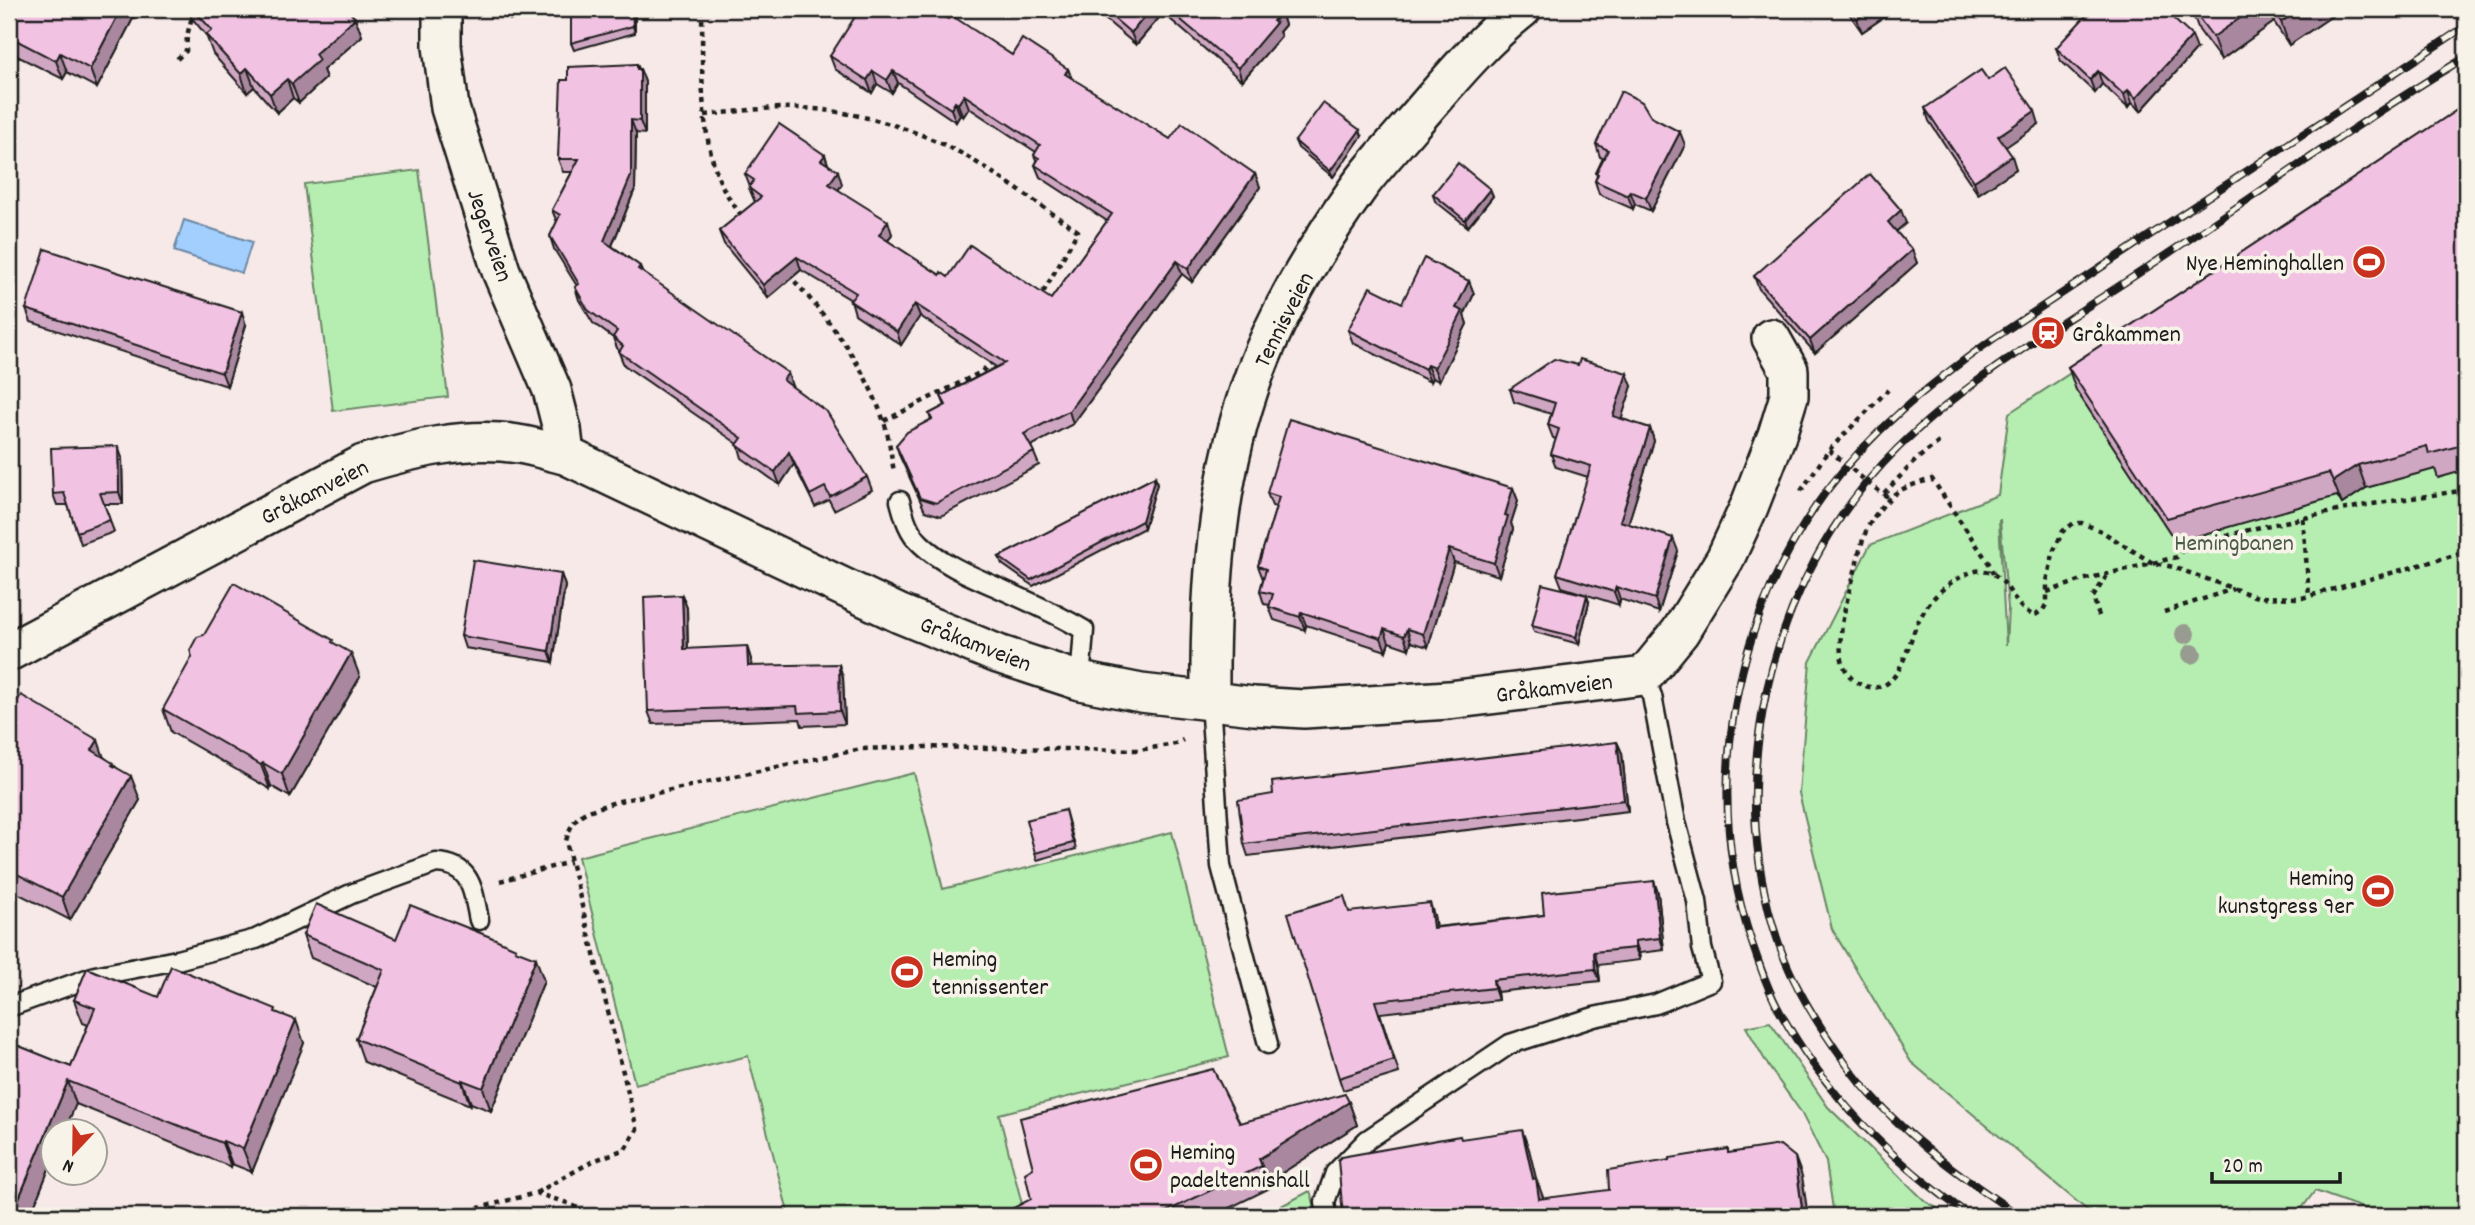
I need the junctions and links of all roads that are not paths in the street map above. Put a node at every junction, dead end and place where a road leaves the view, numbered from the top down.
1 (442, 9) edge
2 (1522, 9) edge
3 (1770, 338) dead end
4 (565, 455) junction
5 (900, 500) road end
6 (9, 652) edge
7 (1644, 676) junction
8 (1080, 681) junction
9 (1211, 714) junction
10 (479, 920) dead end
11 (9, 1007) edge
12 (1268, 1044) dead end
13 (1327, 1216) edge

1 - 4 street, Jegerveien
2 - 9 street, Tennisveien
3 - 7 street, Gråkamveien
4 - 6 street, Gråkamveien
4 - 8 street, Gråkamveien
5 - 8 lane
7 - 9 street, Gråkamveien
7 - 13 lane
8 - 9 street, Gråkamveien
9 - 12 lane
10 - 11 lane

